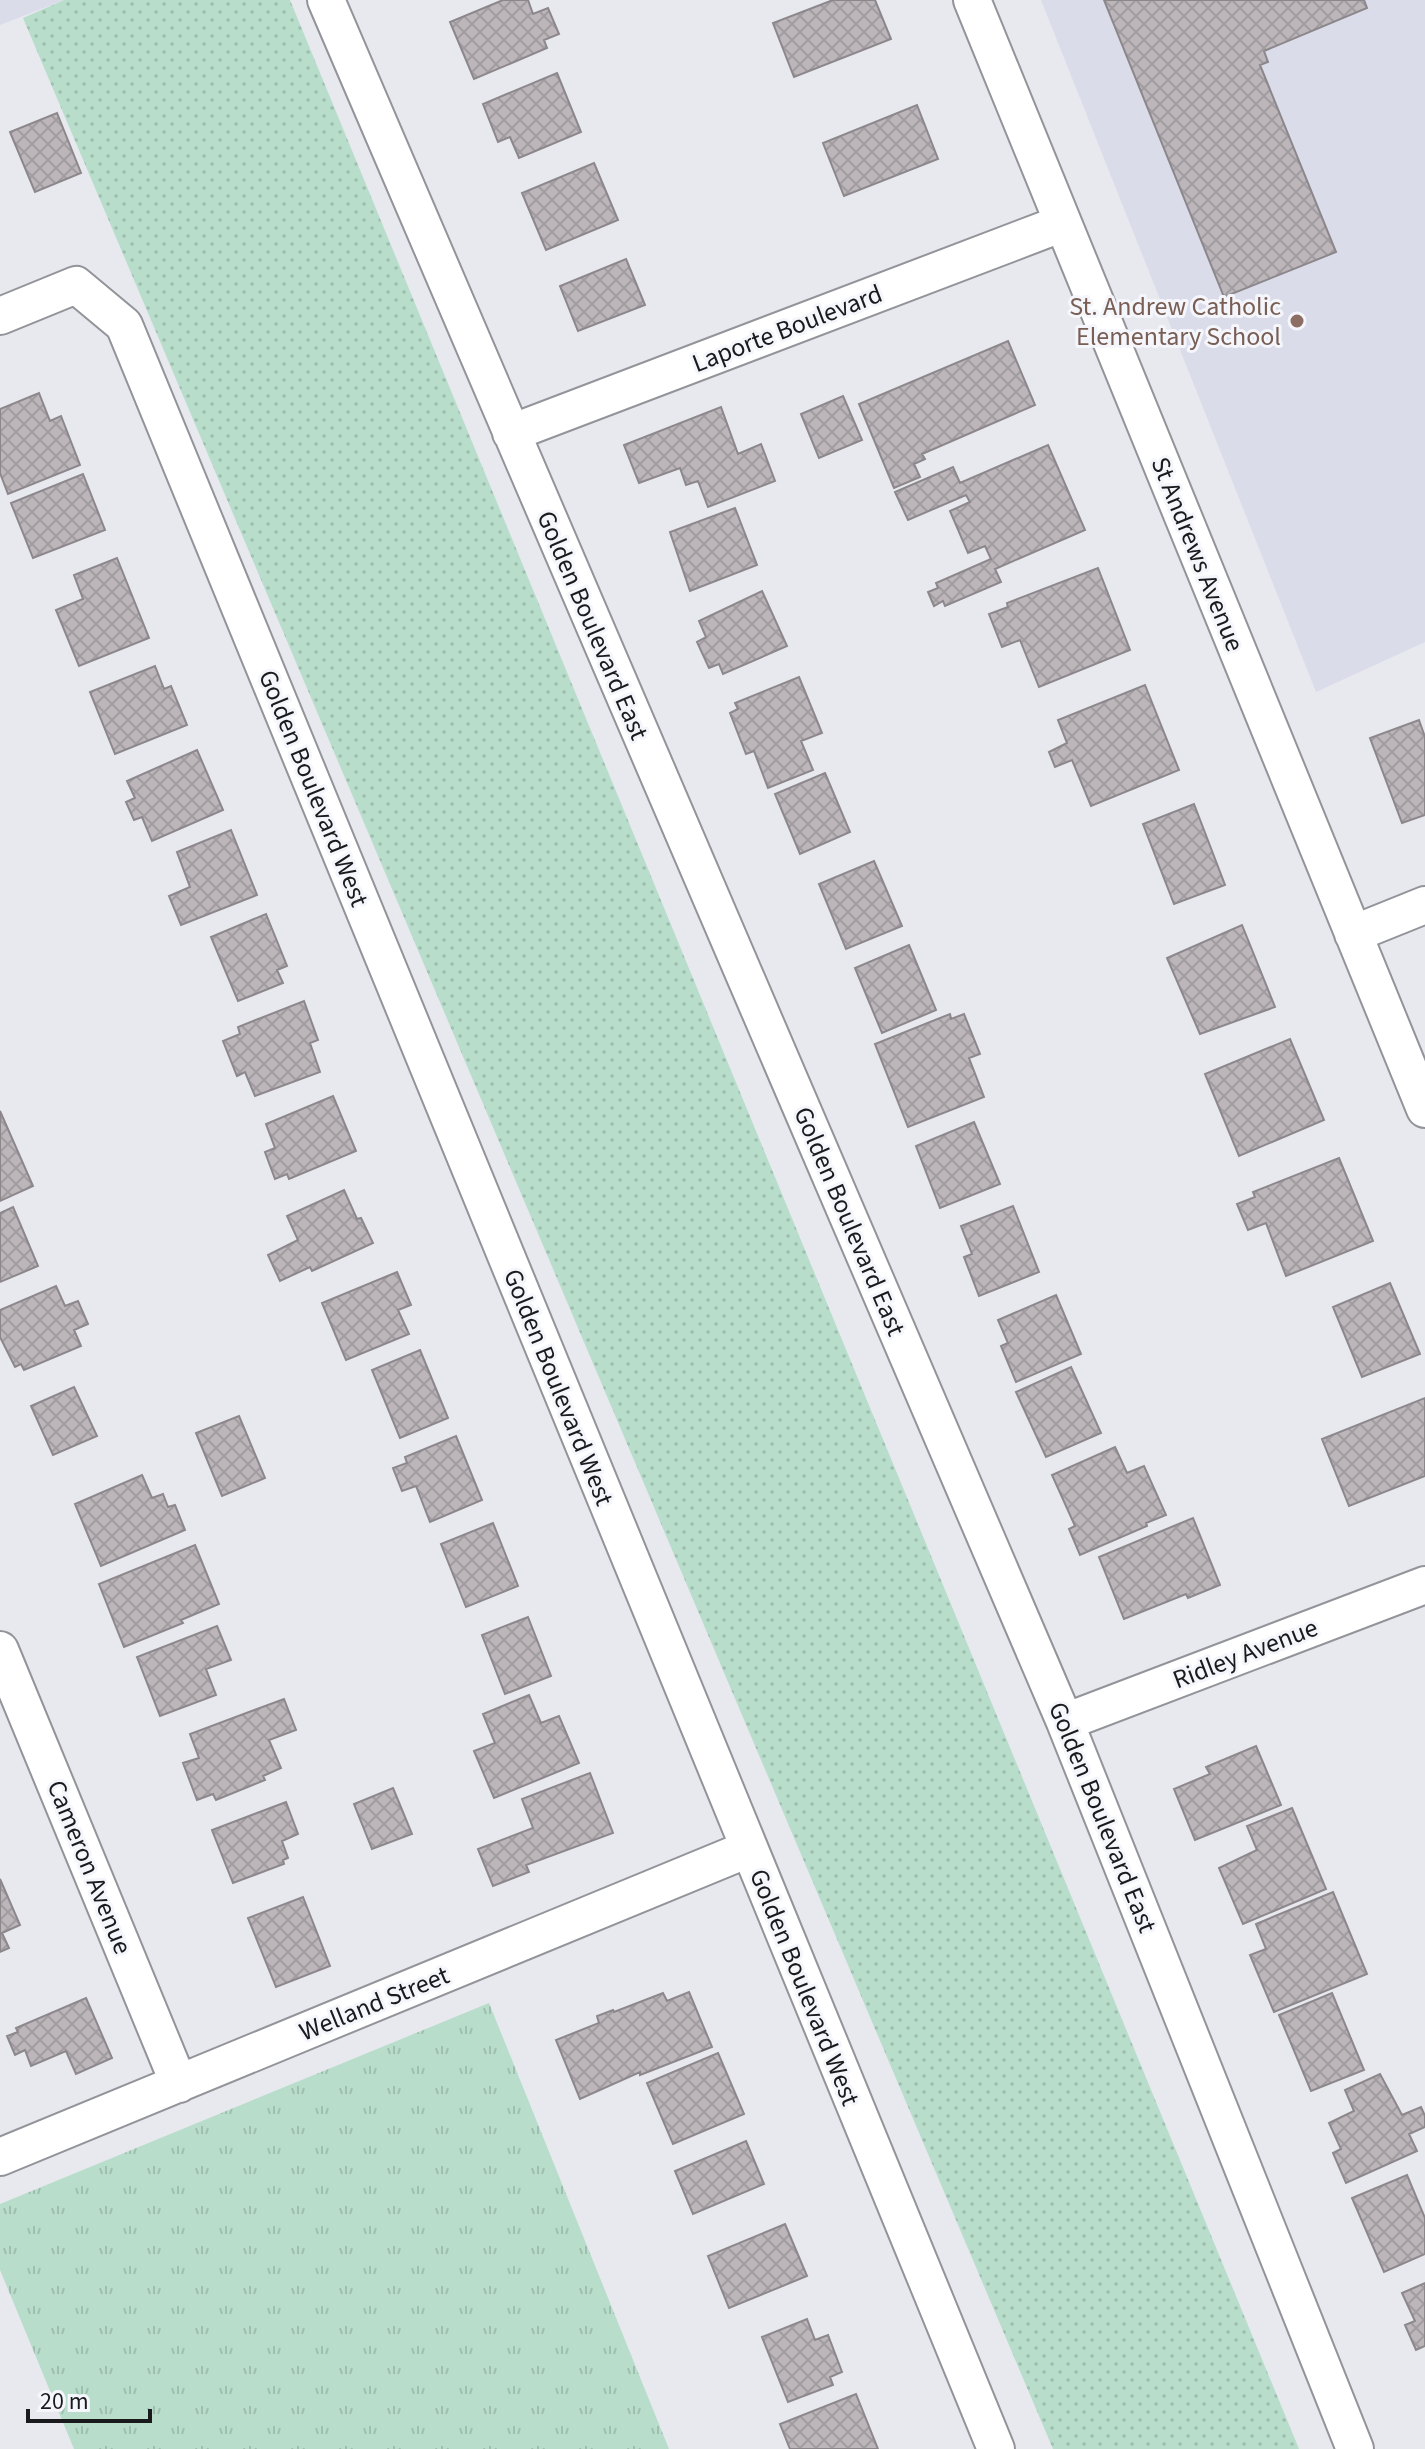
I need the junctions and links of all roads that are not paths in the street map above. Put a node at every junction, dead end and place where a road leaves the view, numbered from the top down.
1 (326, 0) edge
2 (972, 0) edge
3 (1063, 223) junction
4 (0, 316) edge
5 (511, 433) junction
6 (1425, 905) edge
7 (1353, 934) junction
8 (1425, 1109) edge
9 (1425, 1585) edge
10 (0, 1650) edge
11 (1065, 1722) junction
12 (748, 1849) junction
13 (179, 2084) junction
14 (0, 2157) edge
15 (996, 2449) edge
16 (1355, 2449) edge

1 - 5 street, Golden Boulevard East
2 - 3 street, St Andrews Avenue
3 - 5 street, Laporte Boulevard
3 - 7 street, St Andrews Avenue
4 - 12 street, Golden Boulevard West
5 - 11 street, Golden Boulevard East
6 - 7 street
7 - 8 street, St Andrews Avenue
9 - 11 street, Ridley Avenue
10 - 13 street, Cameron Avenue
11 - 16 street, Golden Boulevard East
12 - 13 street, Welland Street
12 - 15 street, Golden Boulevard West
13 - 14 street, Welland Street

